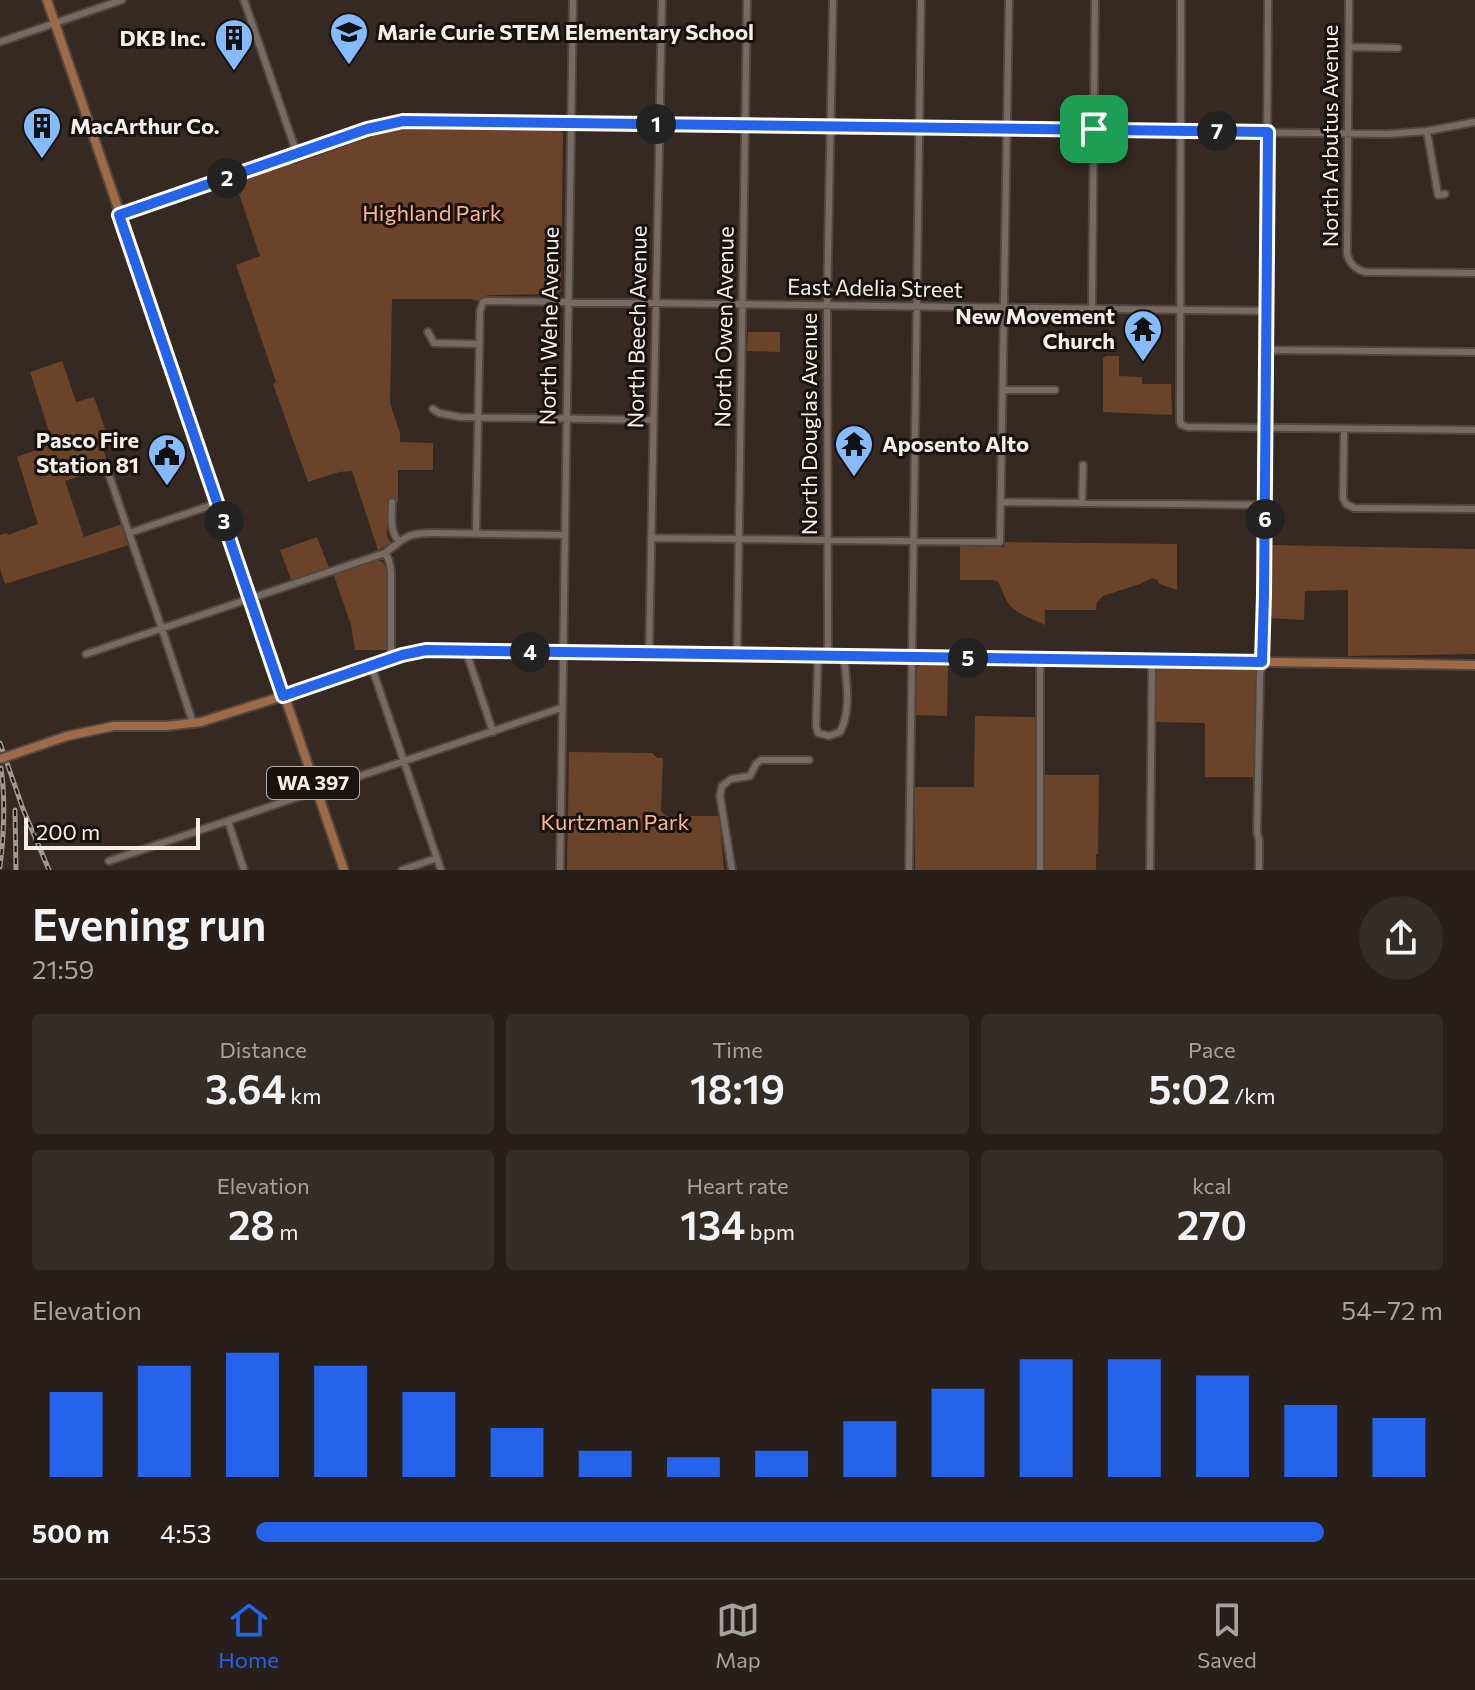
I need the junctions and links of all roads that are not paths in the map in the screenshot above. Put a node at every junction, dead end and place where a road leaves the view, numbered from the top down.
1 (47, 0) edge
2 (122, 0) edge
3 (244, 0) edge
4 (573, 0) edge
5 (662, 0) edge
6 (747, 0) edge
7 (833, 0) edge
8 (921, 0) edge
9 (1009, 0) edge
10 (1095, 0) edge
11 (1181, 0) edge
12 (1268, 0) edge
13 (1349, 0) edge
14 (55, 23) junction
15 (0, 42) edge
16 (1349, 47) junction
17 (1398, 48) dead end
18 (1475, 122) edge
19 (571, 123) junction
20 (660, 124) junction
21 (745, 125) junction
22 (830, 126) junction
23 (919, 127) junction
24 (1007, 128) junction
25 (1094, 129) junction
26 (1180, 131) junction
27 (1427, 131) junction
28 (1268, 132) junction
29 (1348, 133) junction
30 (297, 154) junction
31 (1445, 194) dead end
32 (119, 215) junction
33 (1475, 273) edge
34 (568, 302) junction
35 (656, 303) junction
36 (742, 304) junction
37 (827, 305) junction
38 (917, 306) junction
39 (1004, 307) junction
40 (1092, 308) junction
41 (1179, 309) junction
42 (1266, 311) junction
43 (428, 332) dead end
44 (479, 344) junction
45 (1266, 350) junction
46 (1475, 352) edge
47 (1003, 390) junction
48 (1055, 390) dead end
49 (433, 409) dead end
50 (477, 418) junction
51 (566, 419) junction
52 (653, 420) junction
53 (1265, 428) junction
54 (1344, 429) junction
55 (1475, 430) edge
56 (1083, 465) dead end
57 (108, 472) dead end
58 (392, 502) dead end
59 (1001, 502) junction
60 (218, 503) junction
61 (1082, 503) junction
62 (1265, 505) junction
63 (1475, 509) edge
64 (129, 533) junction
65 (476, 534) junction
66 (564, 535) junction
67 (651, 538) junction
68 (739, 539) junction
69 (828, 540) junction
70 (399, 541) junction
71 (914, 541) junction
72 (385, 553) junction
73 (251, 599) junction
74 (162, 629) junction
75 (466, 651) junction
76 (561, 652) junction
77 (86, 654) dead end
78 (649, 654) junction
79 (737, 655) junction
80 (818, 656) junction
81 (828, 656) junction
82 (844, 657) junction
83 (912, 657) junction
84 (391, 658) junction
85 (1040, 659) junction
86 (1152, 661) junction
87 (1262, 662) junction
88 (371, 665) junction
89 (1473, 666) edge
90 (283, 696) junction
91 (561, 708) junction
92 (193, 723) junction
93 (493, 732) junction
94 (0, 759) edge
95 (809, 760) dead end
96 (404, 761) junction
97 (316, 791) junction
98 (228, 821) junction
99 (437, 858) junction
100 (109, 861) dead end
101 (244, 870) edge
102 (344, 870) edge
103 (402, 870) edge
104 (441, 870) edge
105 (560, 870) edge
106 (732, 870) edge
107 (909, 870) edge
108 (1040, 870) edge
109 (1150, 870) edge
110 (1259, 870) edge

1 - 14 main road, WA 397
2 - 14 street
3 - 30 street
4 - 19 street, North Wehe Avenue
5 - 20 street, North Beech Avenue
6 - 21 street, North Owen Avenue
7 - 22 street, North Douglas Avenue
8 - 23 street
9 - 24 street
10 - 25 street
11 - 26 street
12 - 28 street
13 - 16 street, North Arbutus Avenue
14 - 15 street
14 - 32 main road, WA 397
16 - 17 street
16 - 29 street, North Arbutus Avenue
18 - 27 street
19 - 20 street
19 - 30 street
19 - 34 street, North Wehe Avenue
20 - 21 street
20 - 35 street, North Beech Avenue
21 - 22 street
21 - 36 street, North Owen Avenue
22 - 23 street
22 - 37 street, North Douglas Avenue
23 - 24 street
23 - 38 street
24 - 25 street
24 - 39 street
25 - 26 street
25 - 40 street
26 - 28 street
26 - 41 street
27 - 29 street
27 - 31 street
28 - 29 street
28 - 42 street
29 - 33 street, North Arbutus Avenue
30 - 32 street
32 - 60 main road, WA 397
34 - 35 street, East Adelia Street
34 - 44 street, East Adelia Street
34 - 51 street, North Wehe Avenue
35 - 36 street, East Adelia Street
35 - 52 street, North Beech Avenue
36 - 37 street, East Adelia Street
36 - 68 street, North Owen Avenue
37 - 38 street, East Adelia Street
37 - 69 street, North Douglas Avenue
38 - 39 street, East Adelia Street
38 - 71 street
39 - 40 street, East Adelia Street
39 - 47 street
40 - 41 street, East Adelia Street
41 - 42 street, East Adelia Street
41 - 53 street
42 - 45 street
43 - 44 street
44 - 50 street
45 - 46 street
45 - 53 street
47 - 48 street
47 - 59 street
49 - 50 street
50 - 51 street
50 - 65 street
51 - 52 street
51 - 66 street, North Wehe Avenue
52 - 67 street, North Beech Avenue
53 - 54 street
53 - 62 street
54 - 55 street
54 - 63 street
56 - 61 street
57 - 64 street
58 - 70 street
59 - 61 street
59 - 71 street
60 - 64 street
60 - 73 main road, WA 397
61 - 62 street
62 - 87 street
64 - 74 street
65 - 66 street
65 - 70 street
66 - 76 street, North Wehe Avenue
67 - 68 street
67 - 78 street, North Beech Avenue
68 - 69 street
68 - 79 street, North Owen Avenue
69 - 71 street
69 - 81 street, North Douglas Avenue
70 - 72 street
71 - 83 street
72 - 73 street
72 - 84 street
73 - 74 street
73 - 90 main road, WA 397
74 - 77 street
74 - 92 street
75 - 76 main road
75 - 84 main road
75 - 93 street
76 - 78 main road
76 - 91 street, North Wehe Avenue
78 - 79 main road
79 - 80 main road
80 - 81 main road
80 - 82 street
81 - 82 main road
82 - 83 main road
83 - 85 main road
83 - 107 street
84 - 88 main road
85 - 86 main road
85 - 108 street
86 - 87 main road
86 - 109 street
87 - 89 main road
87 - 110 street
88 - 90 main road
88 - 96 street
90 - 92 main road
90 - 97 main road, WA 397
91 - 93 street
91 - 105 street, North Wehe Avenue
92 - 94 main road, bridge
93 - 96 street
95 - 106 street
96 - 97 street
96 - 99 street
97 - 98 street
97 - 102 main road, WA 397
98 - 100 street
98 - 101 street
99 - 103 street
99 - 104 street

